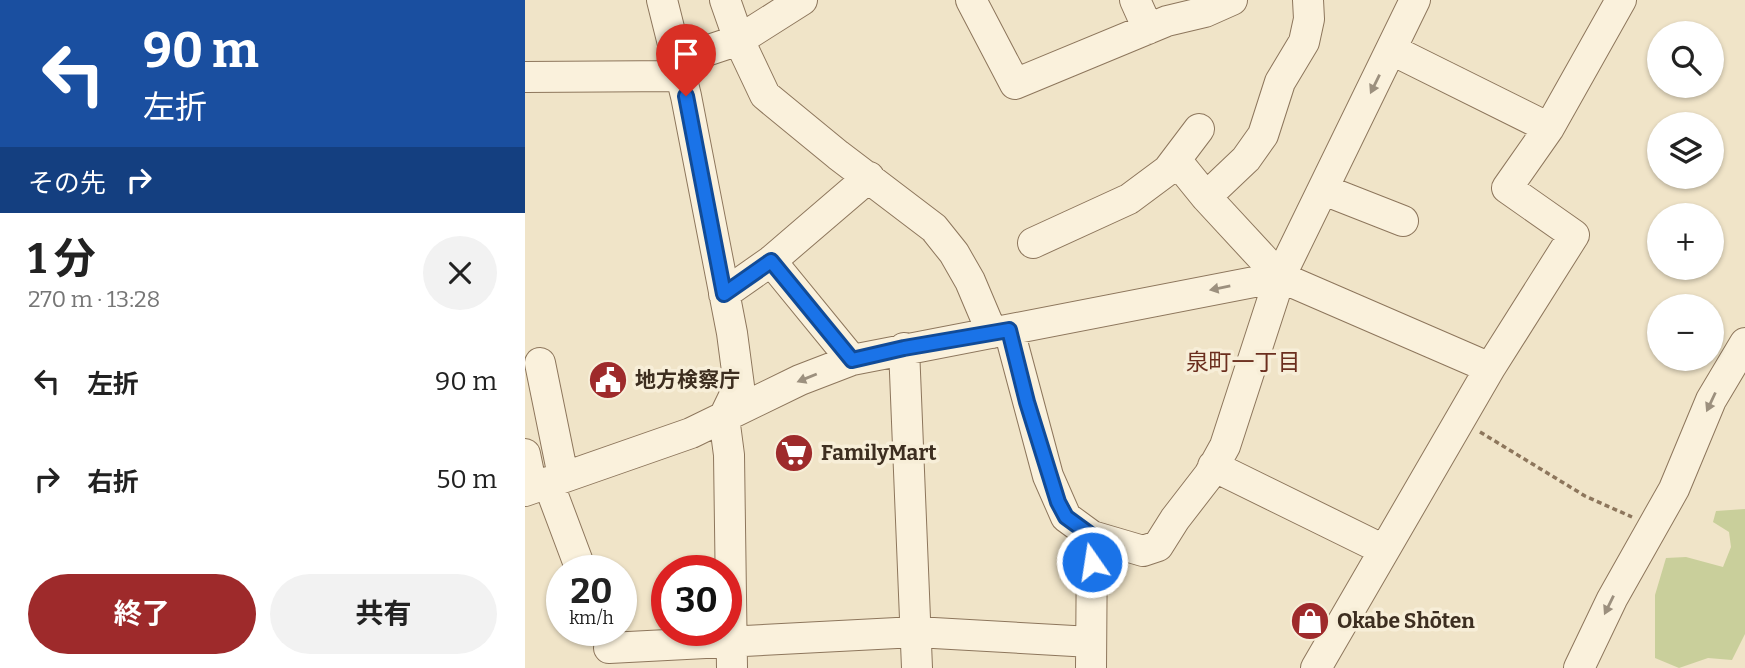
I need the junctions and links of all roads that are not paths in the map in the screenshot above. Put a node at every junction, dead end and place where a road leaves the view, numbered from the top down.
1 (662, 0) edge
2 (725, 0) edge
3 (802, 0) edge
4 (971, 0) edge
5 (1135, 0) edge
6 (1232, 0) edge
7 (1308, 0) edge
8 (1415, 0) edge
9 (1621, 0) edge
10 (1148, 29) junction
11 (739, 40) junction
12 (1392, 50) junction
13 (678, 68) junction
14 (525, 77) edge
15 (1549, 128) junction
16 (1199, 129) dead end
17 (1176, 160) junction
18 (869, 177) junction
19 (1324, 190) junction
20 (1206, 197) junction
21 (1403, 221) dead end
22 (1033, 243) dead end
23 (771, 261) junction
24 (1280, 278) junction
25 (724, 294) junction
26 (1000, 331) junction
27 (1745, 343) edge
28 (904, 348) junction
29 (852, 360) junction
30 (540, 363) dead end
31 (1490, 368) junction
32 (724, 416) junction
33 (525, 453) edge
34 (1213, 466) junction
35 (542, 484) edge
36 (1092, 536) junction
37 (1384, 550) junction
38 (574, 555) edge
39 (916, 632) junction
40 (609, 649) edge
41 (732, 655) edge
42 (1091, 655) edge
43 (917, 668) edge
44 (1316, 668) edge
45 (1580, 668) edge

1 - 13 street
2 - 11 street
3 - 11 street
4 - 10 street
5 - 10 street
6 - 10 street
7 - 20 street
8 - 12 street
9 - 15 street
11 - 13 street
11 - 18 street
12 - 15 street
12 -> 19 street
13 - 14 street
13 - 25 street
15 - 31 street
16 - 17 street
17 - 20 street
17 - 22 street
18 - 23 street
18 - 26 street
19 - 21 street
19 - 24 street
20 - 24 street
23 - 25 street
23 - 29 street
24 -> 26 street
24 - 31 street
24 - 34 street
25 - 32 street
26 - 28 street
26 - 36 street
27 -> 45 street
28 - 29 street
28 - 39 street
29 -> 32 street
30 - 35 street
31 - 37 street
32 - 35 street
32 - 41 street
33 - 35 street
34 - 36 street
34 - 37 street
35 - 38 street
36 - 42 street
37 - 44 street
39 - 41 street
39 - 42 street
39 - 43 street
40 - 41 street

